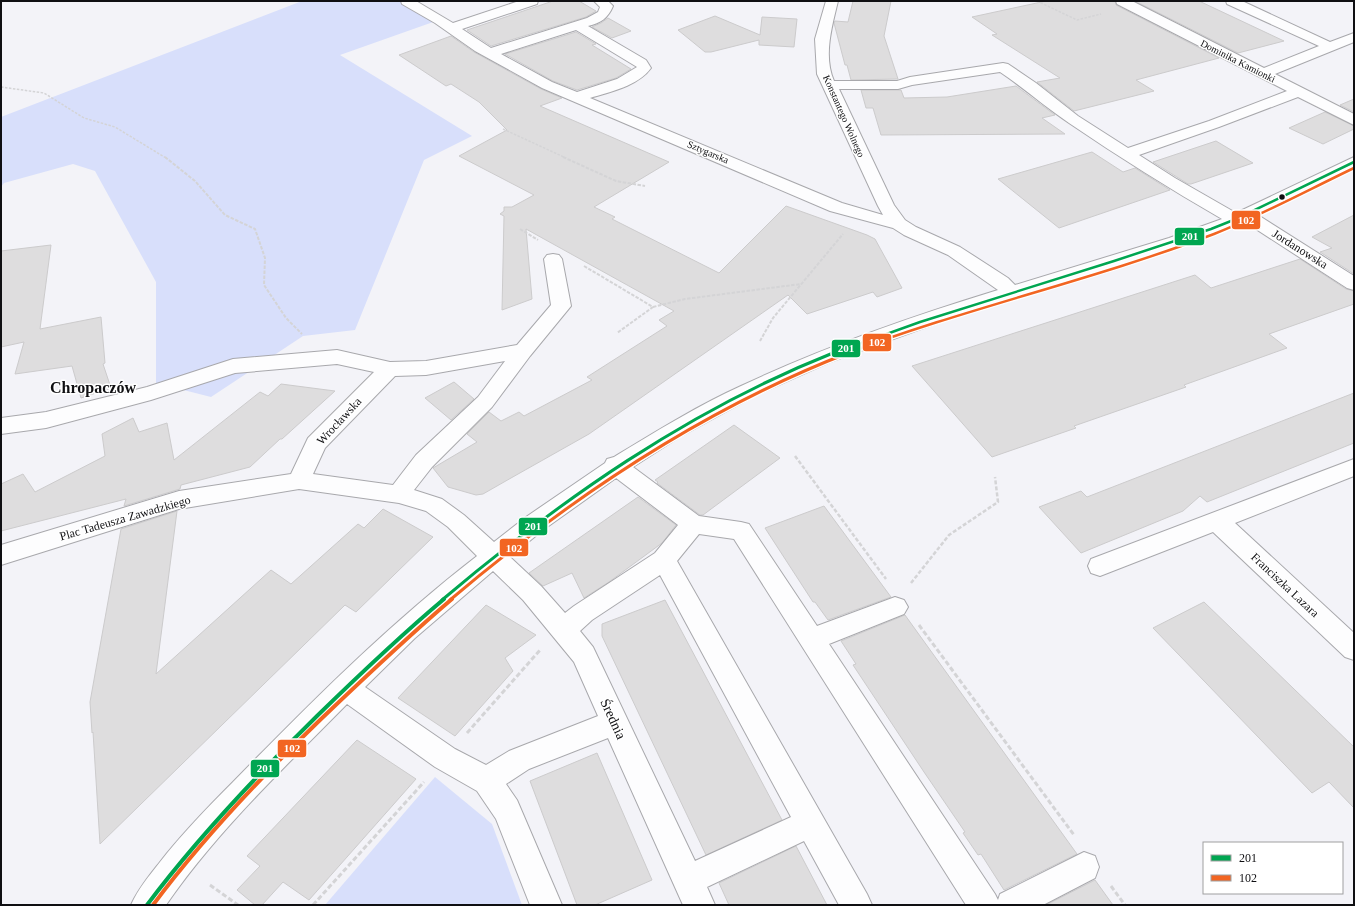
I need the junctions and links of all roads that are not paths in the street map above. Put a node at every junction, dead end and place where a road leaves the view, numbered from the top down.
1 (407, 1) edge
2 (532, 1) edge
3 (600, 1) edge
4 (832, 1) edge
5 (1122, 1) edge
6 (1232, 1) edge
7 (578, 26) junction
8 (451, 28) junction
9 (1354, 37) edge
10 (1331, 47) junction
11 (490, 53) junction
12 (1262, 74) junction
13 (830, 85) junction
14 (1299, 92) junction
15 (577, 98) junction
16 (1354, 120) edge
17 (1126, 154) junction
18 (1354, 162) edge
19 (1241, 217) junction
20 (899, 224) junction
21 (552, 259) dead end
22 (1354, 284) edge
23 (1012, 292) junction
24 (523, 351) junction
25 (390, 369) junction
26 (1, 426) edge
27 (615, 466) junction
28 (1354, 467) edge
29 (299, 481) junction
30 (399, 494) junction
31 (1217, 521) junction
32 (693, 524) junction
33 (1, 555) edge
34 (494, 555) junction
35 (664, 560) junction
36 (1100, 566) dead end
37 (892, 596) road end
38 (563, 630) junction
39 (812, 639) junction
40 (1354, 649) edge
41 (345, 688) junction
42 (614, 723) junction
43 (487, 781) junction
44 (811, 823) junction
45 (1096, 874) road end
46 (693, 893) edge
47 (147, 905) edge
48 (546, 905) edge
49 (856, 905) edge
50 (984, 905) edge
51 (1012, 905) edge

1 - 8 street, Sztygarska
2 - 8 street
3 - 7 street
4 - 13 street, Konstantego Wolnego
5 - 12 street, Dominika Kamionki
6 - 10 street
7 - 11 street
7 - 15 street
8 - 11 street, Sztygarska
9 - 10 street
10 - 12 street
11 - 15 street, Sztygarska
12 - 14 street, Dominika Kamionki
13 - 17 street, Jordanowska
13 - 20 street, Konstantego Wolnego
14 - 16 street, Dominika Kamionki
14 - 17 street
15 - 20 street, Sztygarska
17 - 19 street, Jordanowska
18 - 19 street
19 - 22 street, Jordanowska
19 - 23 street
20 - 23 street, Sztygarska
21 - 24 street
23 - 27 street
24 - 25 street
24 - 30 street
25 - 26 street
25 - 29 street, Wrocławska
27 - 32 street
27 - 34 street
28 - 31 street
29 - 30 street, Plac Tadeusza Zawadzkiego
29 - 33 street, Plac Tadeusza Zawadzkiego
30 - 34 street, Plac Tadeusza Zawadzkiego
31 - 36 street
31 - 40 street, Franciszka Lazara
32 - 35 street
32 - 39 street
34 - 38 street, Średnia
34 - 41 street
35 - 38 street
35 - 44 street
37 - 39 street
38 - 42 street, Średnia
39 - 50 street
41 - 43 street
41 - 47 street
42 - 43 street
42 - 46 street, Średnia
43 - 48 street
44 - 46 street
44 - 49 street
45 - 51 street

